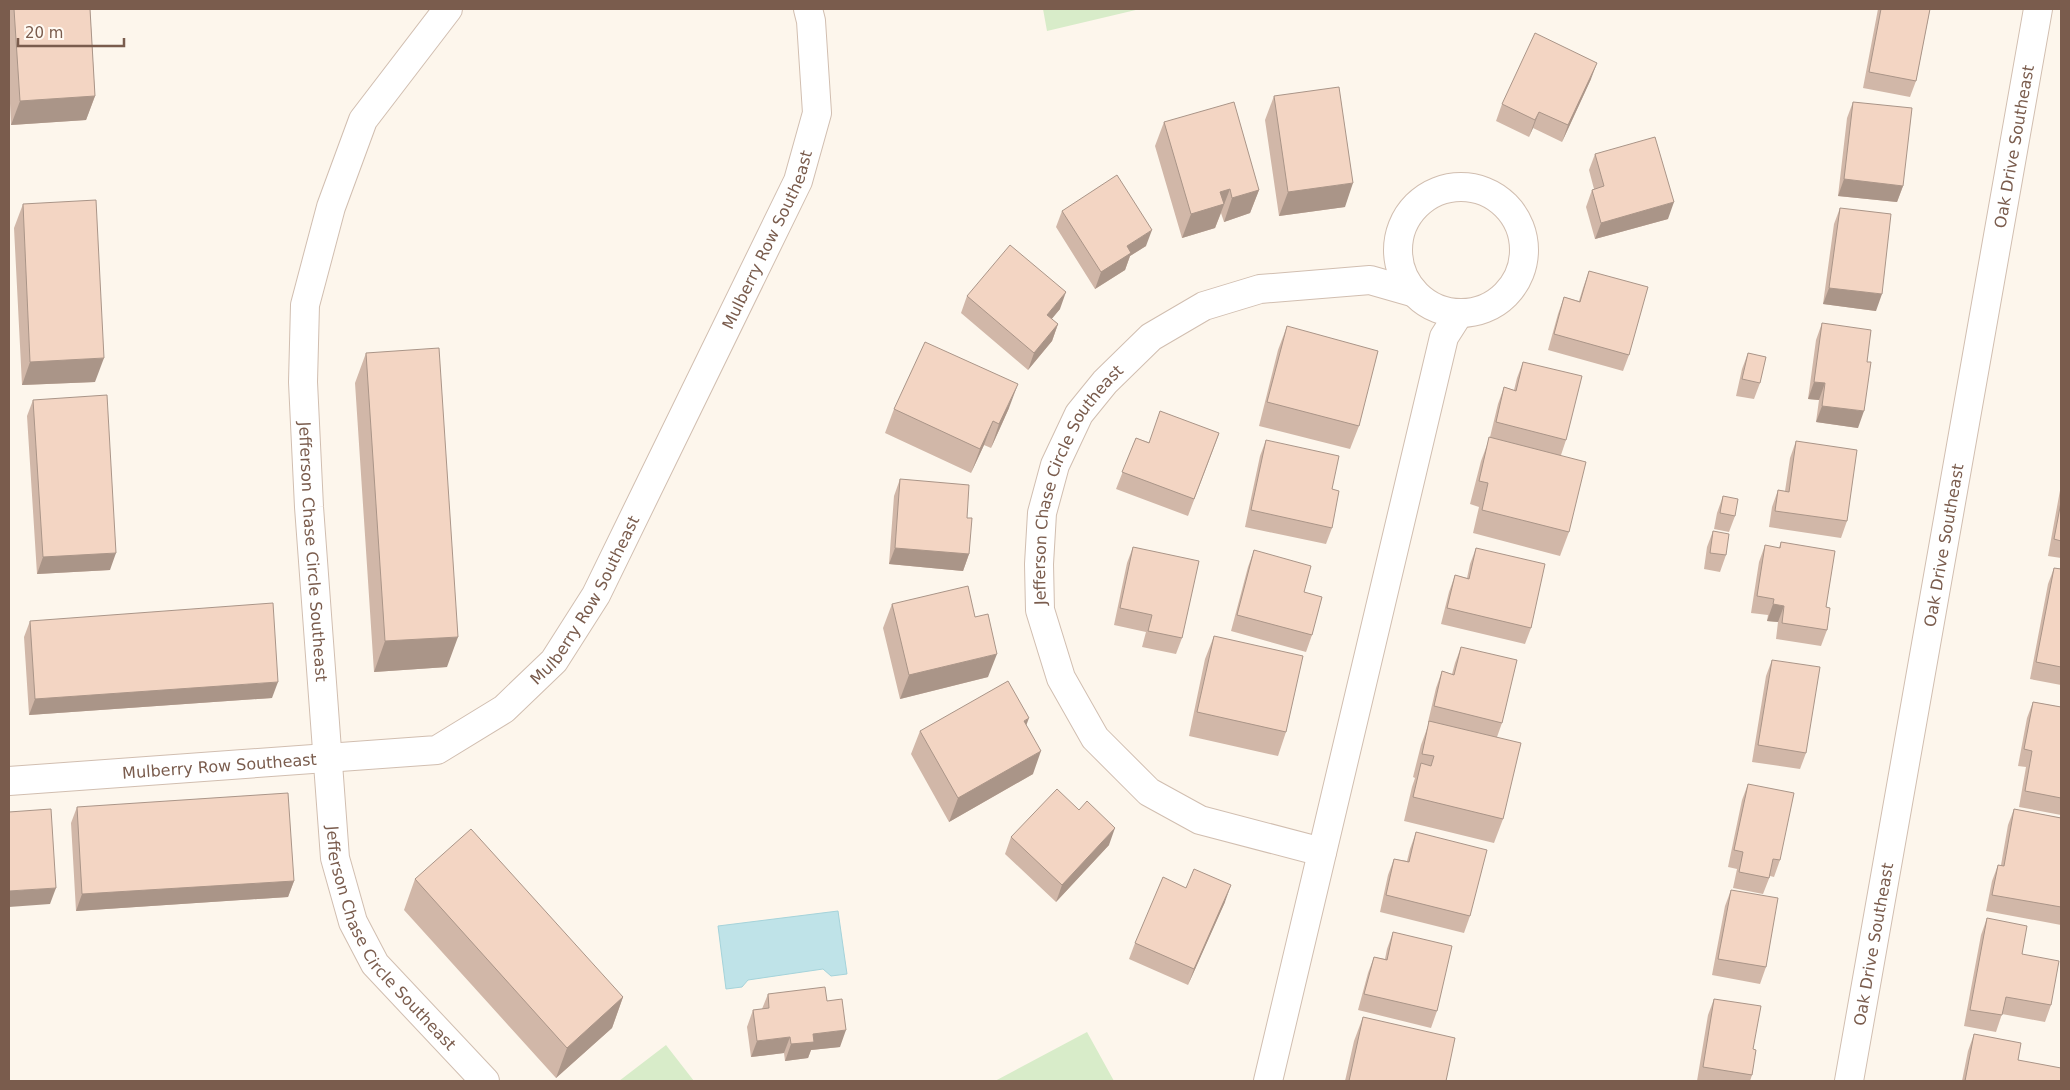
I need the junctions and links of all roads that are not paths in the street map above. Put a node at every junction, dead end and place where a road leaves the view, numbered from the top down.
1 (448, 9) edge
2 (808, 9) edge
3 (2038, 9) edge
4 (1412, 292) junction
5 (1458, 315) junction
6 (328, 759) junction
7 (9, 781) edge
8 (1322, 852) junction
9 (485, 1081) edge
10 (1268, 1081) edge
11 (1850, 1081) edge

1 - 6 street, Jefferson Chase Circle Southeast
2 - 6 street, Mulberry Row Southeast
3 - 11 street, Oak Drive Southeast
4 - 5 street, Jefferson Chase Circle Southeast
4 - 5 street, Jefferson Chase Circle Southeast
4 - 8 street, Jefferson Chase Circle Southeast
5 - 8 street
6 - 7 street, Mulberry Row Southeast
6 - 9 street, Jefferson Chase Circle Southeast
8 - 10 street

